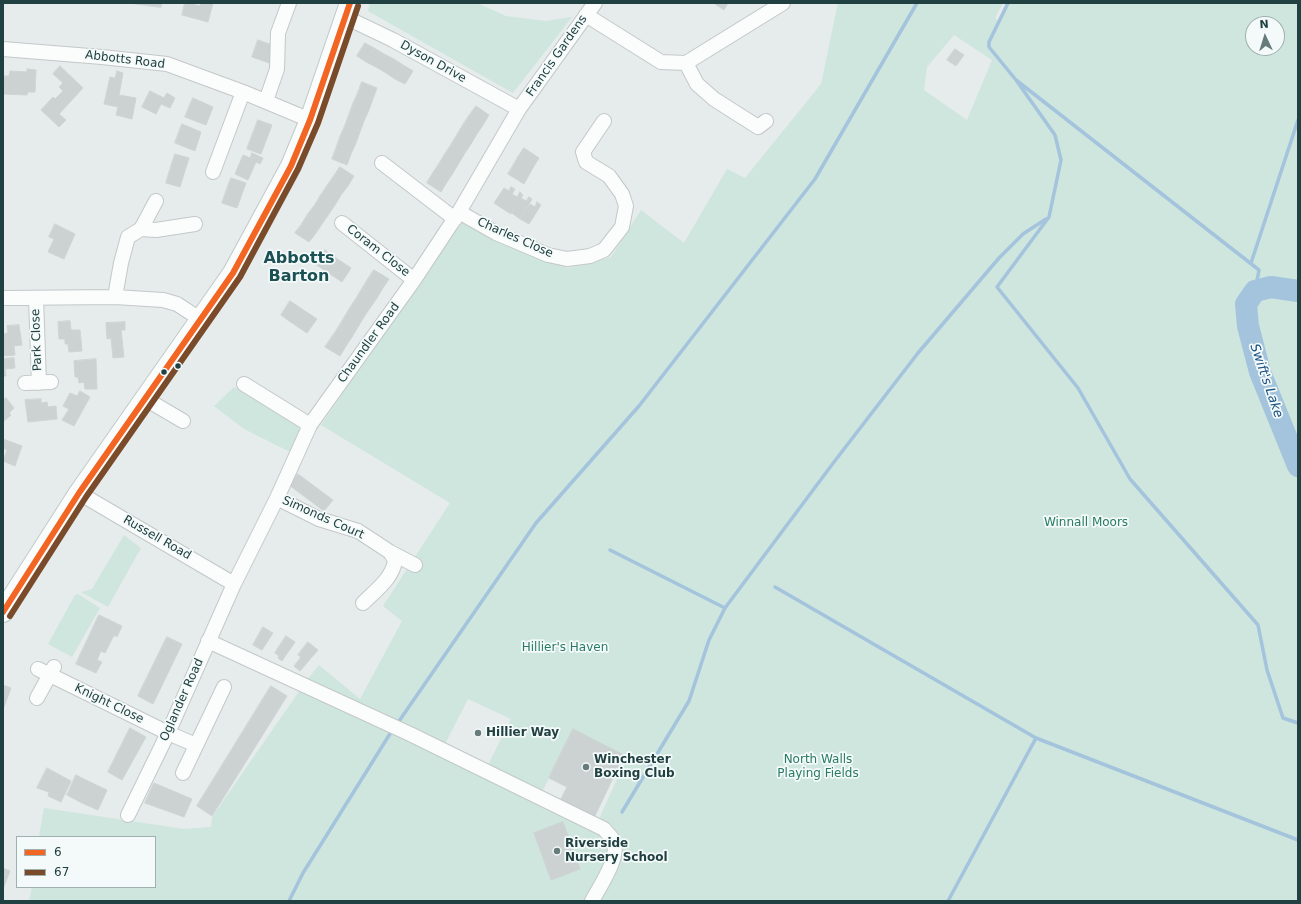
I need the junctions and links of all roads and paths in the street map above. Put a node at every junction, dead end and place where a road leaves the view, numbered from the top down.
1 (289, 3) edge
2 (595, 3) edge
3 (774, 5) edge
4 (347, 10) edge
5 (586, 16) junction
6 (3, 48) edge
7 (686, 63) junction
8 (243, 92) junction
9 (266, 101) junction
10 (519, 109) junction
11 (310, 120) junction
12 (766, 121) dead end
13 (604, 122) dead end
14 (382, 163) dead end
15 (212, 171) dead end
16 (156, 201) dead end
17 (457, 216) junction
18 (342, 223) dead end
19 (195, 224) dead end
20 (141, 229) junction
21 (414, 280) junction
22 (115, 297) junction
23 (3, 298) edge
24 (36, 298) junction
25 (200, 319) junction
26 (38, 383) dead end
27 (244, 384) dead end
28 (144, 398) junction
29 (183, 421) dead end
30 (310, 425) junction
31 (80, 493) junction
32 (277, 498) junction
33 (390, 552) junction
34 (415, 565) dead end
35 (234, 584) junction
36 (363, 603) dead end
37 (3, 612) edge
38 (208, 641) junction
39 (224, 687) dead end
40 (37, 698) dead end
41 (168, 733) junction
42 (196, 745) junction
43 (183, 773) dead end
44 (128, 814) dead end
45 (592, 901) edge

1 - 9 street
2 - 5 street, Francis Gardens
3 - 7 street
4 - 10 street, Dyson Drive
4 - 11 main road
5 - 7 street
5 - 10 street, Francis Gardens
6 - 8 street, Abbotts Road
7 - 12 street
8 - 9 street, Abbotts Road
8 - 15 street
9 - 11 street, Abbotts Road
10 - 17 street, Chaundler Road
11 - 25 main road
13 - 17 street, Charles Close
14 - 17 street
16 - 20 street
17 - 21 street, Chaundler Road
18 - 21 street, Coram Close
19 - 20 street
20 - 22 street
21 - 30 street, Chaundler Road
22 - 24 street
22 - 25 street
23 - 24 street
24 - 26 street, Park Close
25 - 28 main road
27 - 30 street
28 - 29 street
28 - 31 main road
30 - 32 street, Chaundler Road
31 - 35 street, Russell Road
31 - 37 main road
32 - 33 street, Simonds Court
32 - 35 street, Chaundler Road
33 - 34 street, Simonds Court
33 - 36 street
35 - 38 street, Oglander Road
38 - 41 street, Oglander Road
38 - 45 street
39 - 42 street
40 - 41 street, Knight Close
41 - 42 street, Knight Close
41 - 44 street, Oglander Road
42 - 43 street

